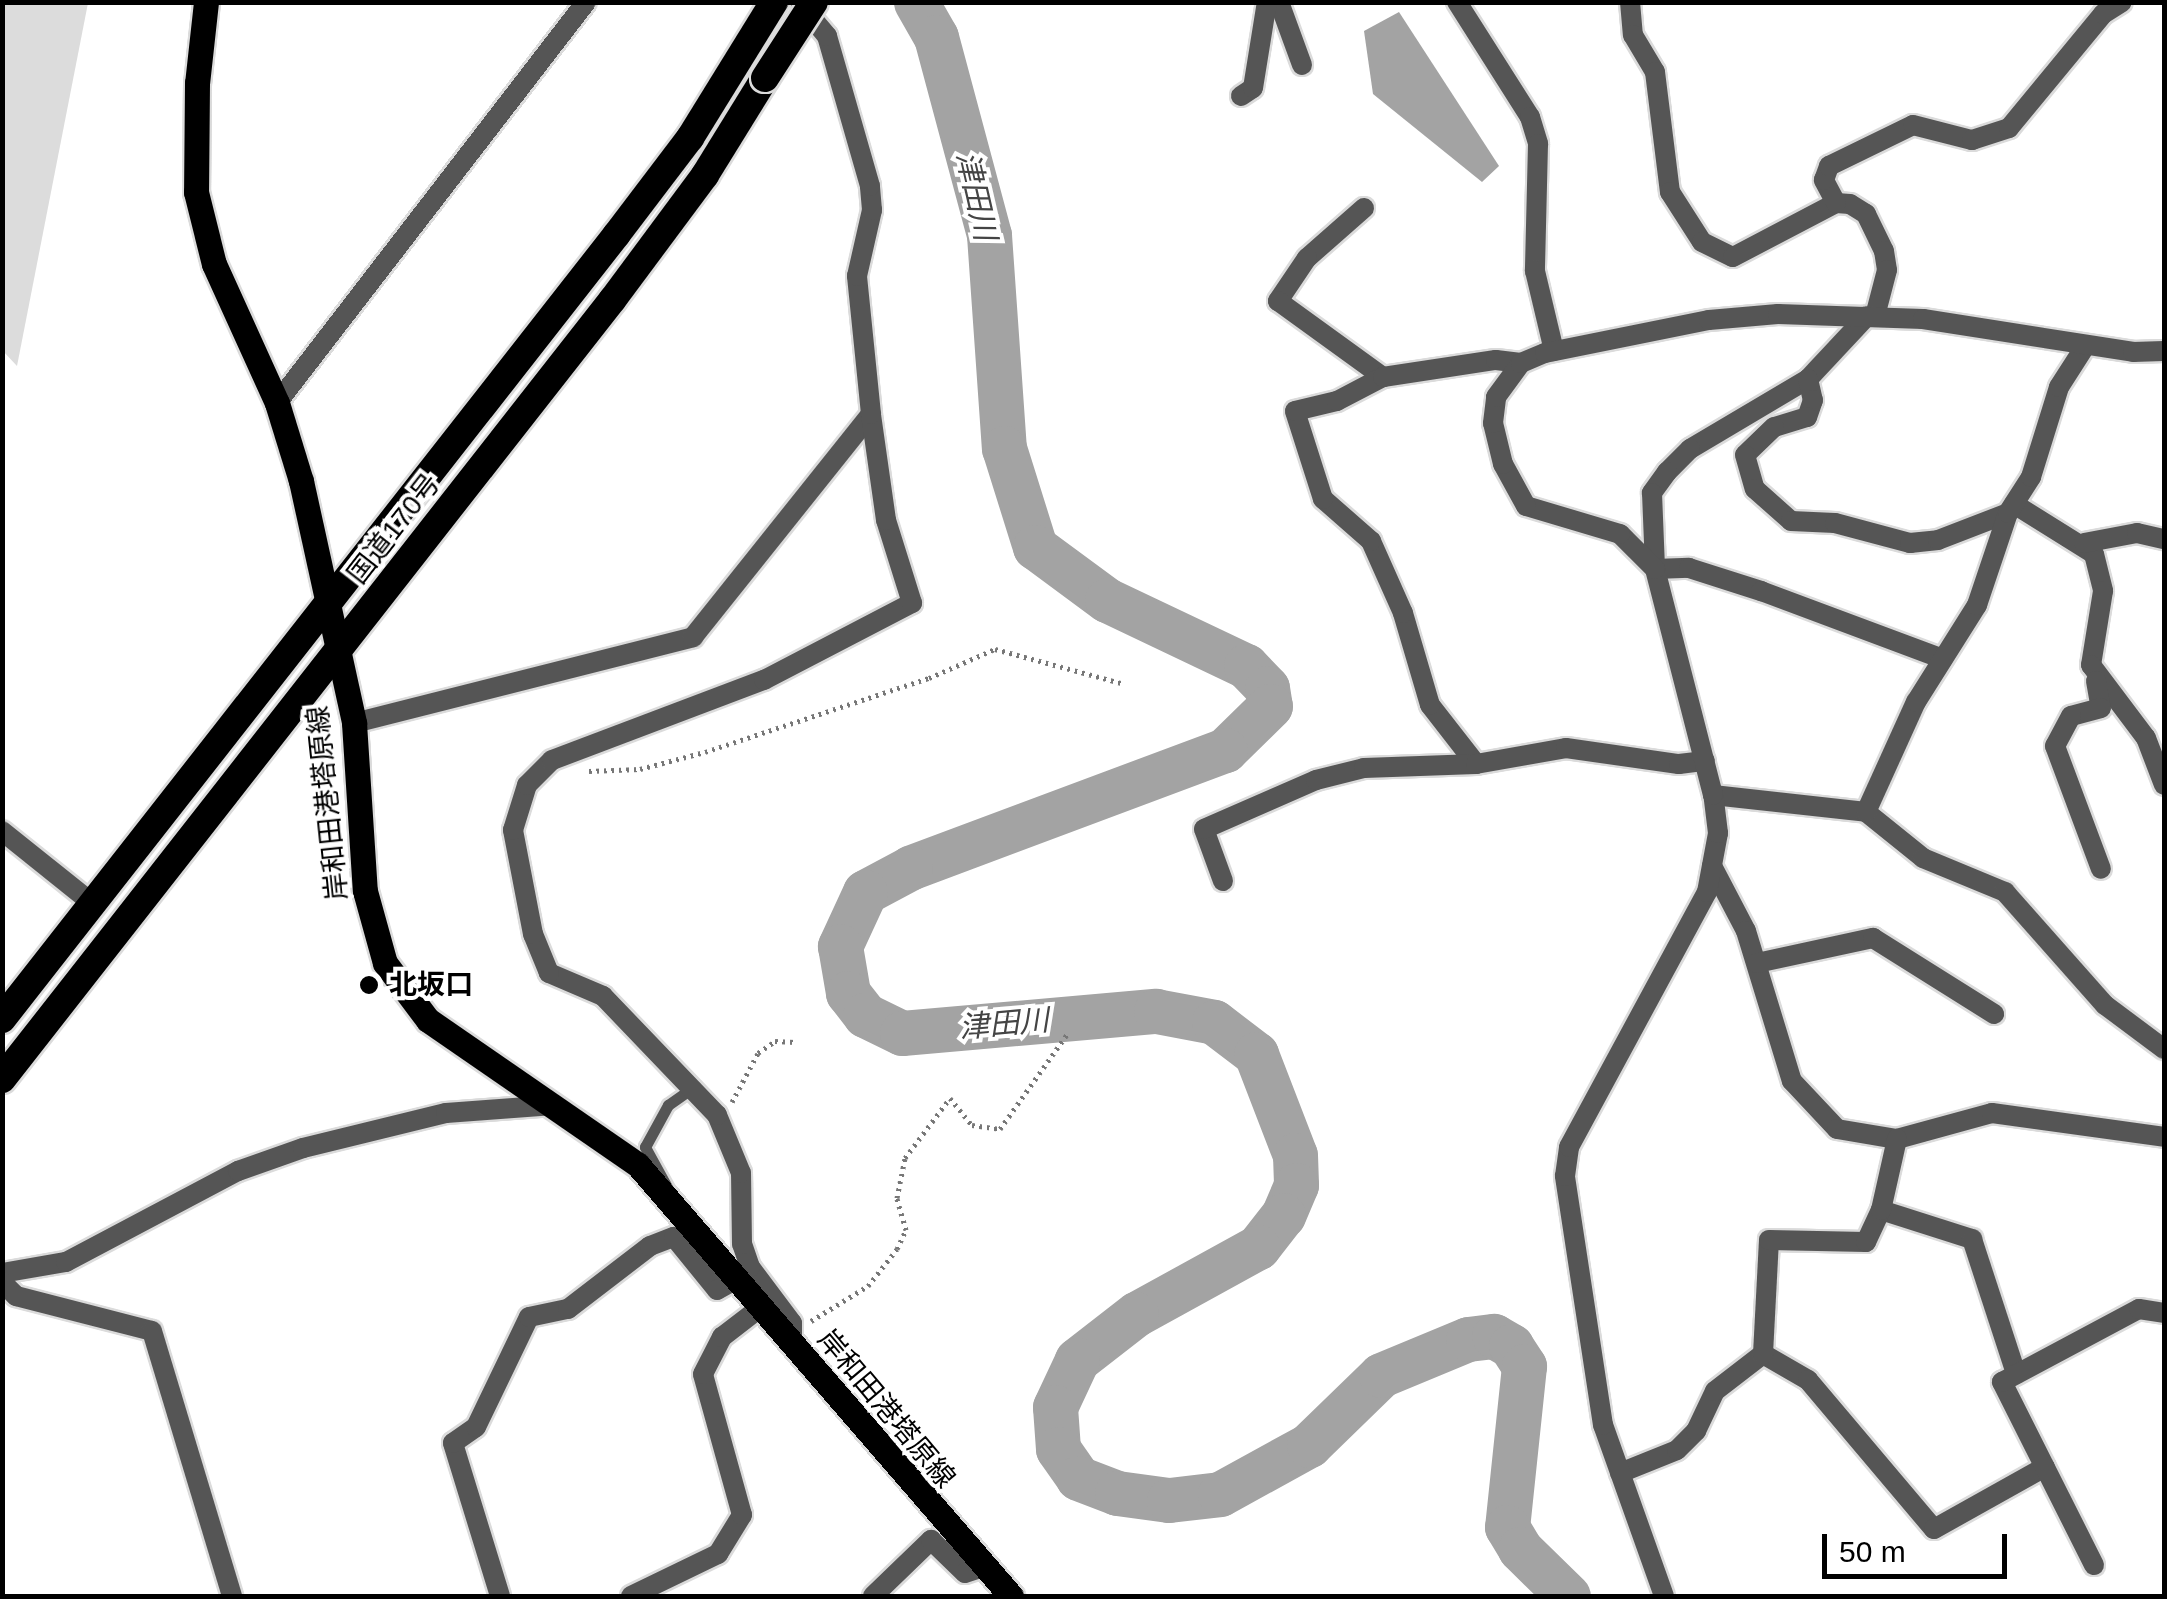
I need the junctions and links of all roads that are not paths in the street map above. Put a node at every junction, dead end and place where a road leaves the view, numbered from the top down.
1 (206, 2) edge
2 (586, 2) edge
3 (774, 2) edge
4 (798, 2) edge
5 (814, 2) edge
6 (1267, 2) edge
7 (1279, 2) edge
8 (1457, 2) edge
9 (1630, 2) edge
10 (2122, 2) edge
11 (1302, 65) dead end
12 (1241, 96) dead end
13 (1836, 203) junction
14 (1364, 208) dead end
15 (1871, 316) junction
16 (2086, 345) junction
17 (1554, 351) junction
18 (2164, 351) edge
19 (1521, 363) junction
20 (1384, 377) junction
21 (1808, 378) junction
22 (277, 403) junction
23 (871, 414) junction
24 (2011, 509) junction
25 (2164, 539) edge
26 (2084, 543) junction
27 (1655, 569) junction
28 (324, 602) junction
29 (339, 653) junction
30 (1943, 659) junction
31 (2096, 679) junction
32 (354, 723) junction
33 (1704, 761) junction
34 (1476, 764) junction
35 (2164, 785) edge
36 (1714, 794) junction
37 (1866, 812) junction
38 (2, 831) edge
39 (1712, 866) junction
40 (2101, 870) dead end
41 (1223, 881) dead end
42 (92, 903) junction
43 (1757, 963) junction
44 (1994, 1014) dead end
45 (2, 1019) edge
46 (2164, 1049) edge
47 (2, 1079) edge
48 (695, 1086) junction
49 (554, 1106) junction
50 (2164, 1137) edge
51 (1897, 1138) junction
52 (668, 1198) junction
53 (1881, 1210) junction
54 (2, 1273) edge
55 (737, 1279) junction
56 (2, 1282) edge
57 (761, 1307) junction
58 (2164, 1314) edge
59 (792, 1339) junction
60 (1763, 1354) junction
61 (2016, 1374) junction
62 (2045, 1467) junction
63 (1620, 1473) junction
64 (2094, 1565) dead end
65 (984, 1568) junction
66 (670, 1587) edge
67 (232, 1596) edge
68 (500, 1596) edge
69 (631, 1596) edge
70 (873, 1596) edge
71 (1011, 1596) edge
72 (1664, 1596) edge

1 - 22 main road, 岸和田港塔原線
2 - 22 street
3 - 28 highway, 国道170号
4 - 23 street
5 - 29 highway, 国道170号, bridge
6 - 12 street
7 - 11 street
8 - 17 street
9 - 13 street
10 - 13 street
13 - 15 street
14 - 20 street
15 - 16 street
15 - 17 street
15 - 21 street
16 - 18 street
16 - 24 street
17 - 19 street
19 - 20 street
19 - 27 street
20 - 34 street
21 - 24 street
21 - 27 street
22 - 28 main road, 岸和田港塔原線
23 - 32 street
23 - 48 street
24 - 26 street
24 - 30 street
25 - 26 street
26 - 31 street
27 - 30 street
27 - 33 street
28 - 29 main road, 岸和田港塔原線
28 - 42 highway, 国道170号
29 - 32 main road, 岸和田港塔原線
29 - 47 highway, 国道170号
30 - 37 street
31 - 35 street
31 - 40 street
32 - 49 main road, 岸和田港塔原線
33 - 34 street
33 - 36 street
34 - 41 street
36 - 37 street
36 - 39 street
37 - 46 street
38 - 42 street
39 - 43 street
39 - 63 street
42 - 45 highway, 国道170号
43 - 44 street
43 - 51 street
48 - 52 lane
48 - 59 street
49 - 52 main road, 岸和田港塔原線
49 - 54 street
50 - 51 street
51 - 53 street
52 - 55 main road, 岸和田港塔原線
53 - 60 street
53 - 61 street
55 - 57 main road, 岸和田港塔原線
55 - 68 street
56 - 67 street
57 - 59 main road, 岸和田港塔原線
57 - 66 street
58 - 61 street
59 - 65 main road, 岸和田港塔原線
60 - 62 street
60 - 63 street
61 - 62 street
62 - 64 street
63 - 72 street
65 - 70 street
65 - 71 main road, 岸和田港塔原線
66 - 69 street

